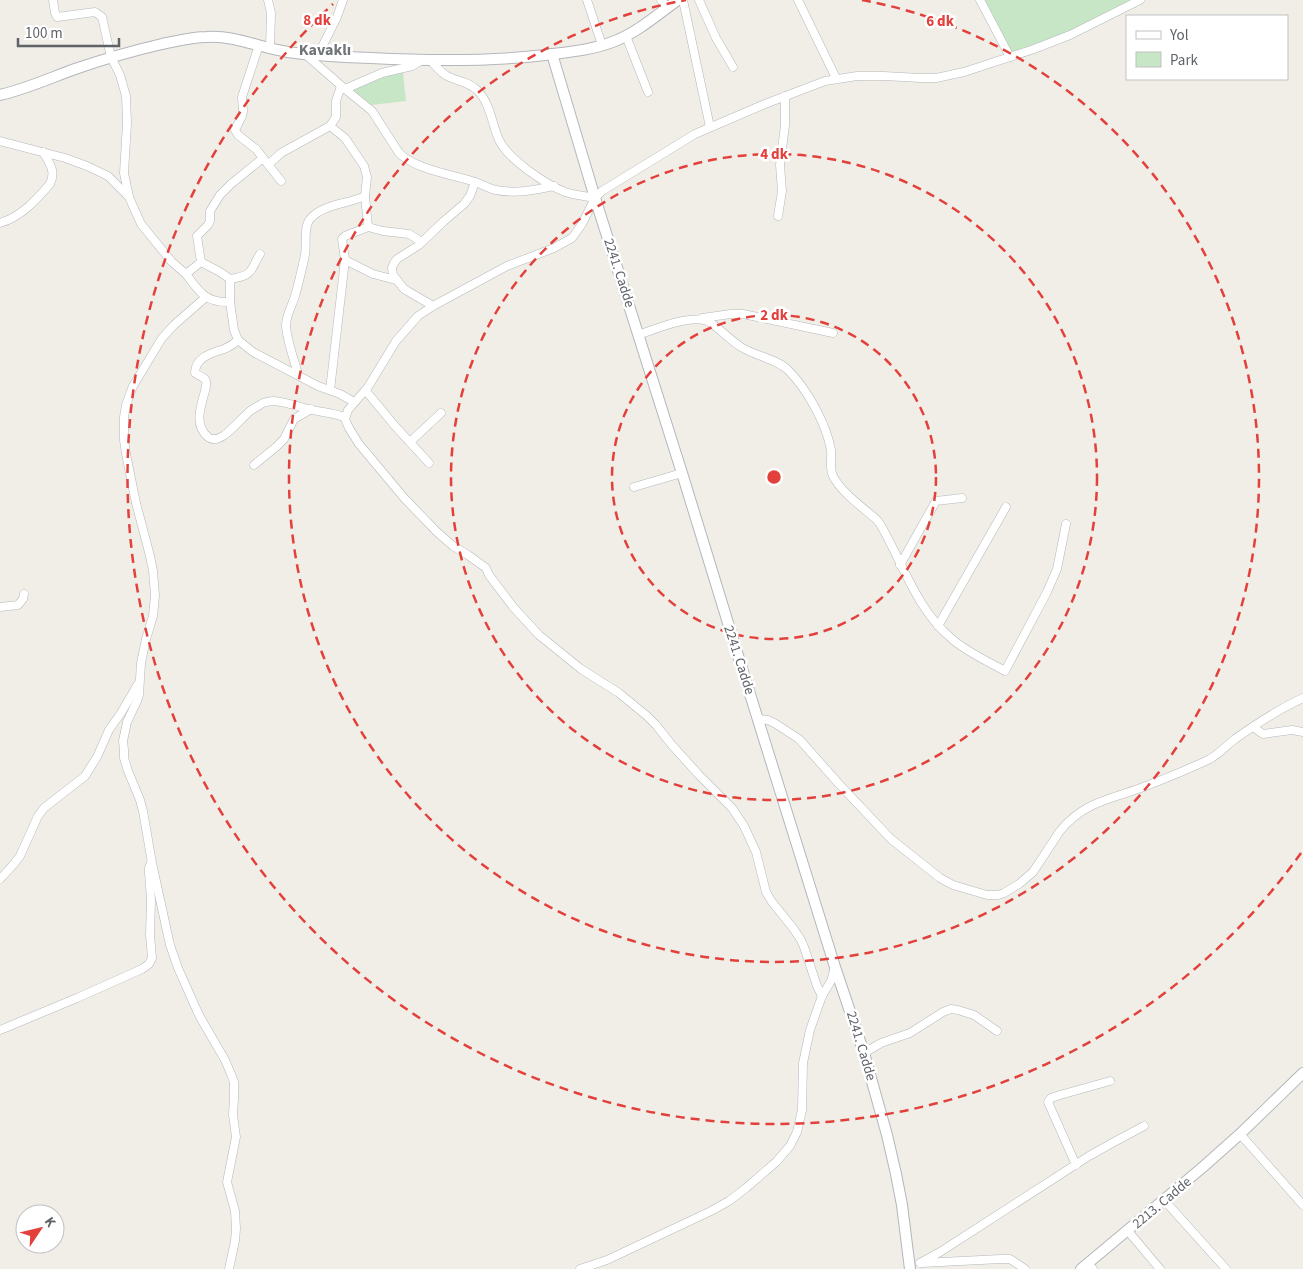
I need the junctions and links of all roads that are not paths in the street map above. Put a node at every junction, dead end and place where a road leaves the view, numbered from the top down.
1 (53, 0) edge
2 (268, 0) edge
3 (343, 0) edge
4 (587, 0) edge
5 (678, 0) edge
6 (683, 0) edge
7 (698, 0) edge
8 (798, 0) edge
9 (980, 0) edge
10 (1140, 0) edge
11 (664, 4) edge
12 (626, 36) junction
13 (259, 45) junction
14 (602, 45) junction
15 (270, 48) junction
16 (305, 54) junction
17 (552, 54) junction
18 (318, 55) junction
19 (111, 57) junction
20 (1010, 57) junction
21 (426, 60) junction
22 (733, 67) dead end
23 (836, 78) junction
24 (343, 87) junction
25 (648, 92) dead end
26 (0, 95) edge
27 (785, 96) junction
28 (330, 126) junction
29 (710, 127) junction
30 (0, 141) edge
31 (43, 152) junction
32 (266, 161) junction
33 (281, 181) dead end
34 (474, 182) junction
35 (554, 186) junction
36 (365, 196) junction
37 (129, 197) junction
38 (595, 198) junction
39 (778, 216) dead end
40 (0, 223) edge
41 (368, 227) junction
42 (422, 242) junction
43 (260, 254) dead end
44 (345, 260) junction
45 (201, 262) junction
46 (186, 274) junction
47 (230, 279) junction
48 (396, 280) junction
49 (206, 297) junction
50 (230, 302) junction
51 (433, 306) junction
52 (698, 319) junction
53 (833, 333) dead end
54 (638, 335) junction
55 (238, 340) junction
56 (298, 374) junction
57 (330, 390) junction
58 (366, 391) junction
59 (354, 402) junction
60 (310, 409) junction
61 (441, 413) dead end
62 (345, 417) junction
63 (410, 442) junction
64 (429, 463) dead end
65 (254, 465) dead end
66 (682, 473) junction
67 (634, 487) dead end
68 (962, 498) dead end
69 (1006, 507) dead end
70 (1066, 524) dead end
71 (900, 565) junction
72 (24, 594) dead end
73 (0, 607) edge
74 (938, 626) junction
75 (140, 683) junction
76 (1303, 698) edge
77 (758, 719) junction
78 (1253, 727) junction
79 (1303, 732) edge
80 (152, 863) junction
81 (0, 879) edge
82 (836, 967) junction
83 (822, 996) junction
84 (0, 1030) edge
85 (997, 1031) dead end
86 (864, 1053) junction
87 (1303, 1073) edge
88 (1110, 1081) dead end
89 (1144, 1126) dead end
90 (1240, 1134) junction
91 (1076, 1165) junction
92 (1164, 1201) junction
93 (1303, 1205) edge
94 (1128, 1231) junction
95 (913, 1265) edge
96 (1088, 1267) edge
97 (229, 1269) edge
98 (580, 1269) edge
99 (1025, 1269) edge
100 (1160, 1269) edge
101 (1226, 1269) edge

1 - 19 street
2 - 15 street
3 - 18 street
4 - 14 street
5 - 11 street
6 - 29 street
7 - 22 street
8 - 23 street
9 - 20 street
10 - 20 street
11 - 12 street
12 - 14 street
12 - 25 street
13 - 15 street
13 - 19 street
13 - 32 street
14 - 17 street
15 - 16 street
16 - 18 street
16 - 24 street
17 - 21 street
17 - 38 street, 2241. Cadde
18 - 21 street
19 - 26 street
19 - 37 street
20 - 23 street
21 - 24 street
21 - 35 street
23 - 27 street
24 - 28 street
24 - 34 street
27 - 29 street
27 - 39 street
28 - 32 street
28 - 36 street
29 - 38 street
30 - 31 street
31 - 37 street
31 - 40 street
32 - 33 street
32 - 45 street
34 - 35 street
34 - 42 street
35 - 38 street
36 - 41 street
36 - 56 street
37 - 46 street
38 - 51 street
38 - 54 street, 2241. Cadde
41 - 42 street
41 - 44 street
42 - 48 street
43 - 47 street
44 - 48 street
44 - 57 street
45 - 46 street
45 - 47 street
46 - 49 street
47 - 50 street
48 - 51 street
49 - 50 street
49 - 75 street
50 - 55 street
51 - 58 street
52 - 53 street
52 - 54 street
52 - 71 street
54 - 66 street, 2241. Cadde
55 - 56 street
55 - 60 street
56 - 57 street
57 - 59 street
58 - 59 street
58 - 63 street
59 - 62 street
60 - 62 street
60 - 65 street
61 - 63 street
62 - 83 street
63 - 64 street
66 - 67 street
66 - 77 street, 2241. Cadde
68 - 71 street
69 - 74 street
70 - 74 street
71 - 74 street
72 - 73 street
75 - 80 street
75 - 81 street
76 - 78 street
77 - 78 street
77 - 82 street, 2241. Cadde
78 - 79 street
80 - 84 street
80 - 97 street
82 - 83 street
82 - 86 street, 2241. Cadde
83 - 98 street
85 - 86 street
86 - 95 street, 2241. Cadde
87 - 90 street, 2213. Cadde
88 - 91 street
89 - 91 street
90 - 92 street, 2213. Cadde
90 - 93 street
91 - 95 street
92 - 94 street, 2213. Cadde
92 - 101 street
94 - 96 street, 2213. Cadde
94 - 100 street
95 - 99 street

